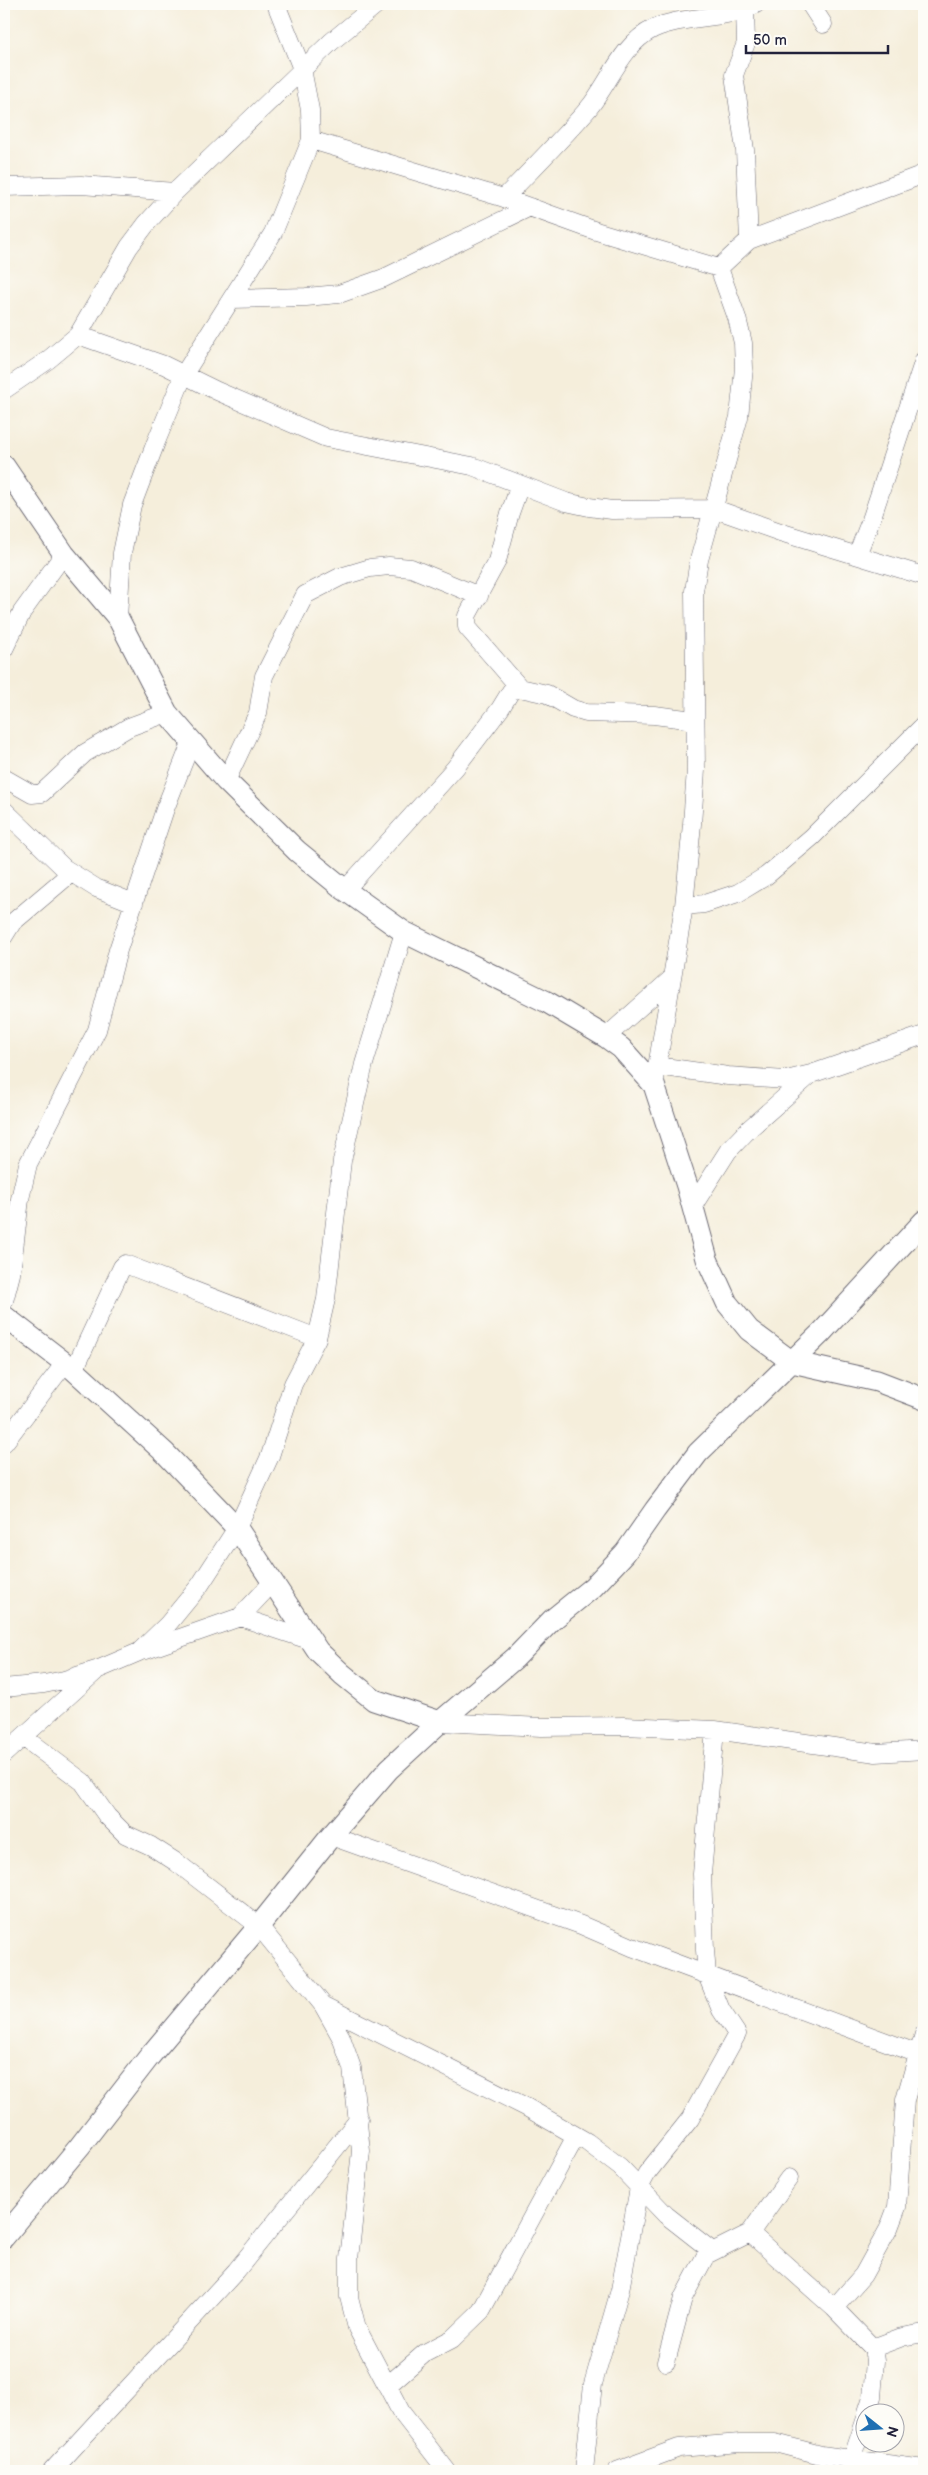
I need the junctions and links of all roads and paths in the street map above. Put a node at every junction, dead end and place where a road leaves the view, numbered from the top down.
1 (276, 4) edge
2 (377, 4) edge
3 (810, 4) edge
4 (750, 7) edge
5 (823, 24) dead end
6 (302, 69) junction
7 (311, 140) junction
8 (924, 174) edge
9 (4, 187) edge
10 (175, 192) junction
11 (504, 198) junction
12 (530, 207) junction
13 (749, 240) junction
14 (719, 268) junction
15 (232, 299) junction
16 (78, 335) junction
17 (924, 360) edge
18 (184, 374) junction
19 (4, 390) edge
20 (4, 466) edge
21 (520, 485) junction
22 (715, 509) junction
23 (64, 554) junction
24 (857, 555) junction
25 (924, 576) edge
26 (478, 596) junction
27 (118, 618) junction
28 (4, 649) edge
29 (520, 688) junction
30 (167, 713) junction
31 (694, 720) junction
32 (924, 725) edge
33 (191, 743) junction
34 (226, 781) junction
35 (7, 784) edge
36 (4, 810) edge
37 (72, 873) junction
38 (345, 890) junction
39 (134, 903) junction
40 (684, 906) junction
41 (404, 932) junction
42 (4, 936) edge
43 (670, 980) junction
44 (924, 1035) edge
45 (606, 1037) junction
46 (812, 1074) junction
47 (655, 1075) junction
48 (693, 1206) junction
49 (924, 1221) edge
50 (4, 1302) edge
51 (4, 1316) edge
52 (317, 1338) junction
53 (792, 1362) junction
54 (69, 1367) junction
55 (924, 1399) edge
56 (4, 1443) edge
57 (237, 1528) junction
58 (272, 1582) junction
59 (240, 1617) junction
60 (312, 1642) junction
61 (139, 1652) junction
62 (99, 1669) junction
63 (4, 1688) edge
64 (440, 1722) junction
65 (715, 1730) junction
66 (23, 1737) junction
67 (924, 1750) edge
68 (4, 1754) edge
69 (331, 1836) junction
70 (259, 1926) junction
71 (707, 1975) junction
72 (323, 2005) junction
73 (924, 2034) edge
74 (921, 2055) edge
75 (358, 2119) junction
76 (576, 2136) junction
77 (789, 2178) dead end
78 (639, 2188) junction
79 (750, 2232) junction
80 (4, 2237) edge
81 (712, 2251) junction
82 (834, 2308) junction
83 (924, 2333) edge
84 (873, 2348) junction
85 (666, 2362) dead end
86 (387, 2386) junction
87 (870, 2402) edge
88 (856, 2449) edge
89 (851, 2465) edge
90 (924, 2469) edge
91 (52, 2471) edge
92 (447, 2471) edge
93 (584, 2471) edge
94 (617, 2471) edge

1 - 6 street
2 - 6 street
3 - 5 street
4 - 11 street
4 - 13 street
6 - 7 street
6 - 10 street
7 - 11 street
7 - 15 street
8 - 13 street
9 - 10 street
10 - 16 street
11 - 12 street
12 - 14 street
12 - 15 street
13 - 14 street
14 - 22 street
15 - 18 street
16 - 18 street
16 - 19 street
17 - 24 street
18 - 21 street
18 - 27 street
20 - 23 street
21 - 22 street
21 - 26 street
22 - 24 street
22 - 31 street
23 - 27 street
23 - 28 street
24 - 25 street
26 - 29 street
26 - 34 street
27 - 30 street
29 - 31 street
29 - 38 street
30 - 33 street
30 - 35 street
31 - 40 street
32 - 40 street
33 - 34 street
33 - 39 street
34 - 38 street
36 - 37 street
37 - 39 street
37 - 42 street
38 - 41 street
39 - 50 street
40 - 43 street
41 - 45 street
41 - 52 street
43 - 45 street
43 - 47 street
44 - 46 street
45 - 47 street
46 - 47 street
46 - 48 street
47 - 48 street
48 - 53 street
49 - 53 street
51 - 54 street
52 - 54 street
52 - 57 street
53 - 55 street
53 - 64 street
54 - 56 street
54 - 57 street
57 - 58 street
57 - 61 street
58 - 59 street
58 - 60 street
59 - 60 street
59 - 61 street
60 - 64 street
61 - 62 street
62 - 63 street
62 - 66 street
64 - 65 street
64 - 69 street
65 - 67 street
65 - 71 street
66 - 68 street
66 - 70 street
69 - 70 street
69 - 71 street
70 - 72 street
70 - 80 street
71 - 74 street
71 - 78 street
72 - 75 street
72 - 76 street
73 - 74 street
74 - 82 street
75 - 86 street
75 - 91 street
76 - 78 street
76 - 86 street
77 - 79 street
78 - 81 street
78 - 93 street
79 - 81 street
79 - 82 street
81 - 85 street
82 - 84 street
83 - 84 street
84 - 87 street
86 - 92 street
88 - 89 street
89 - 90 street
89 - 94 street

